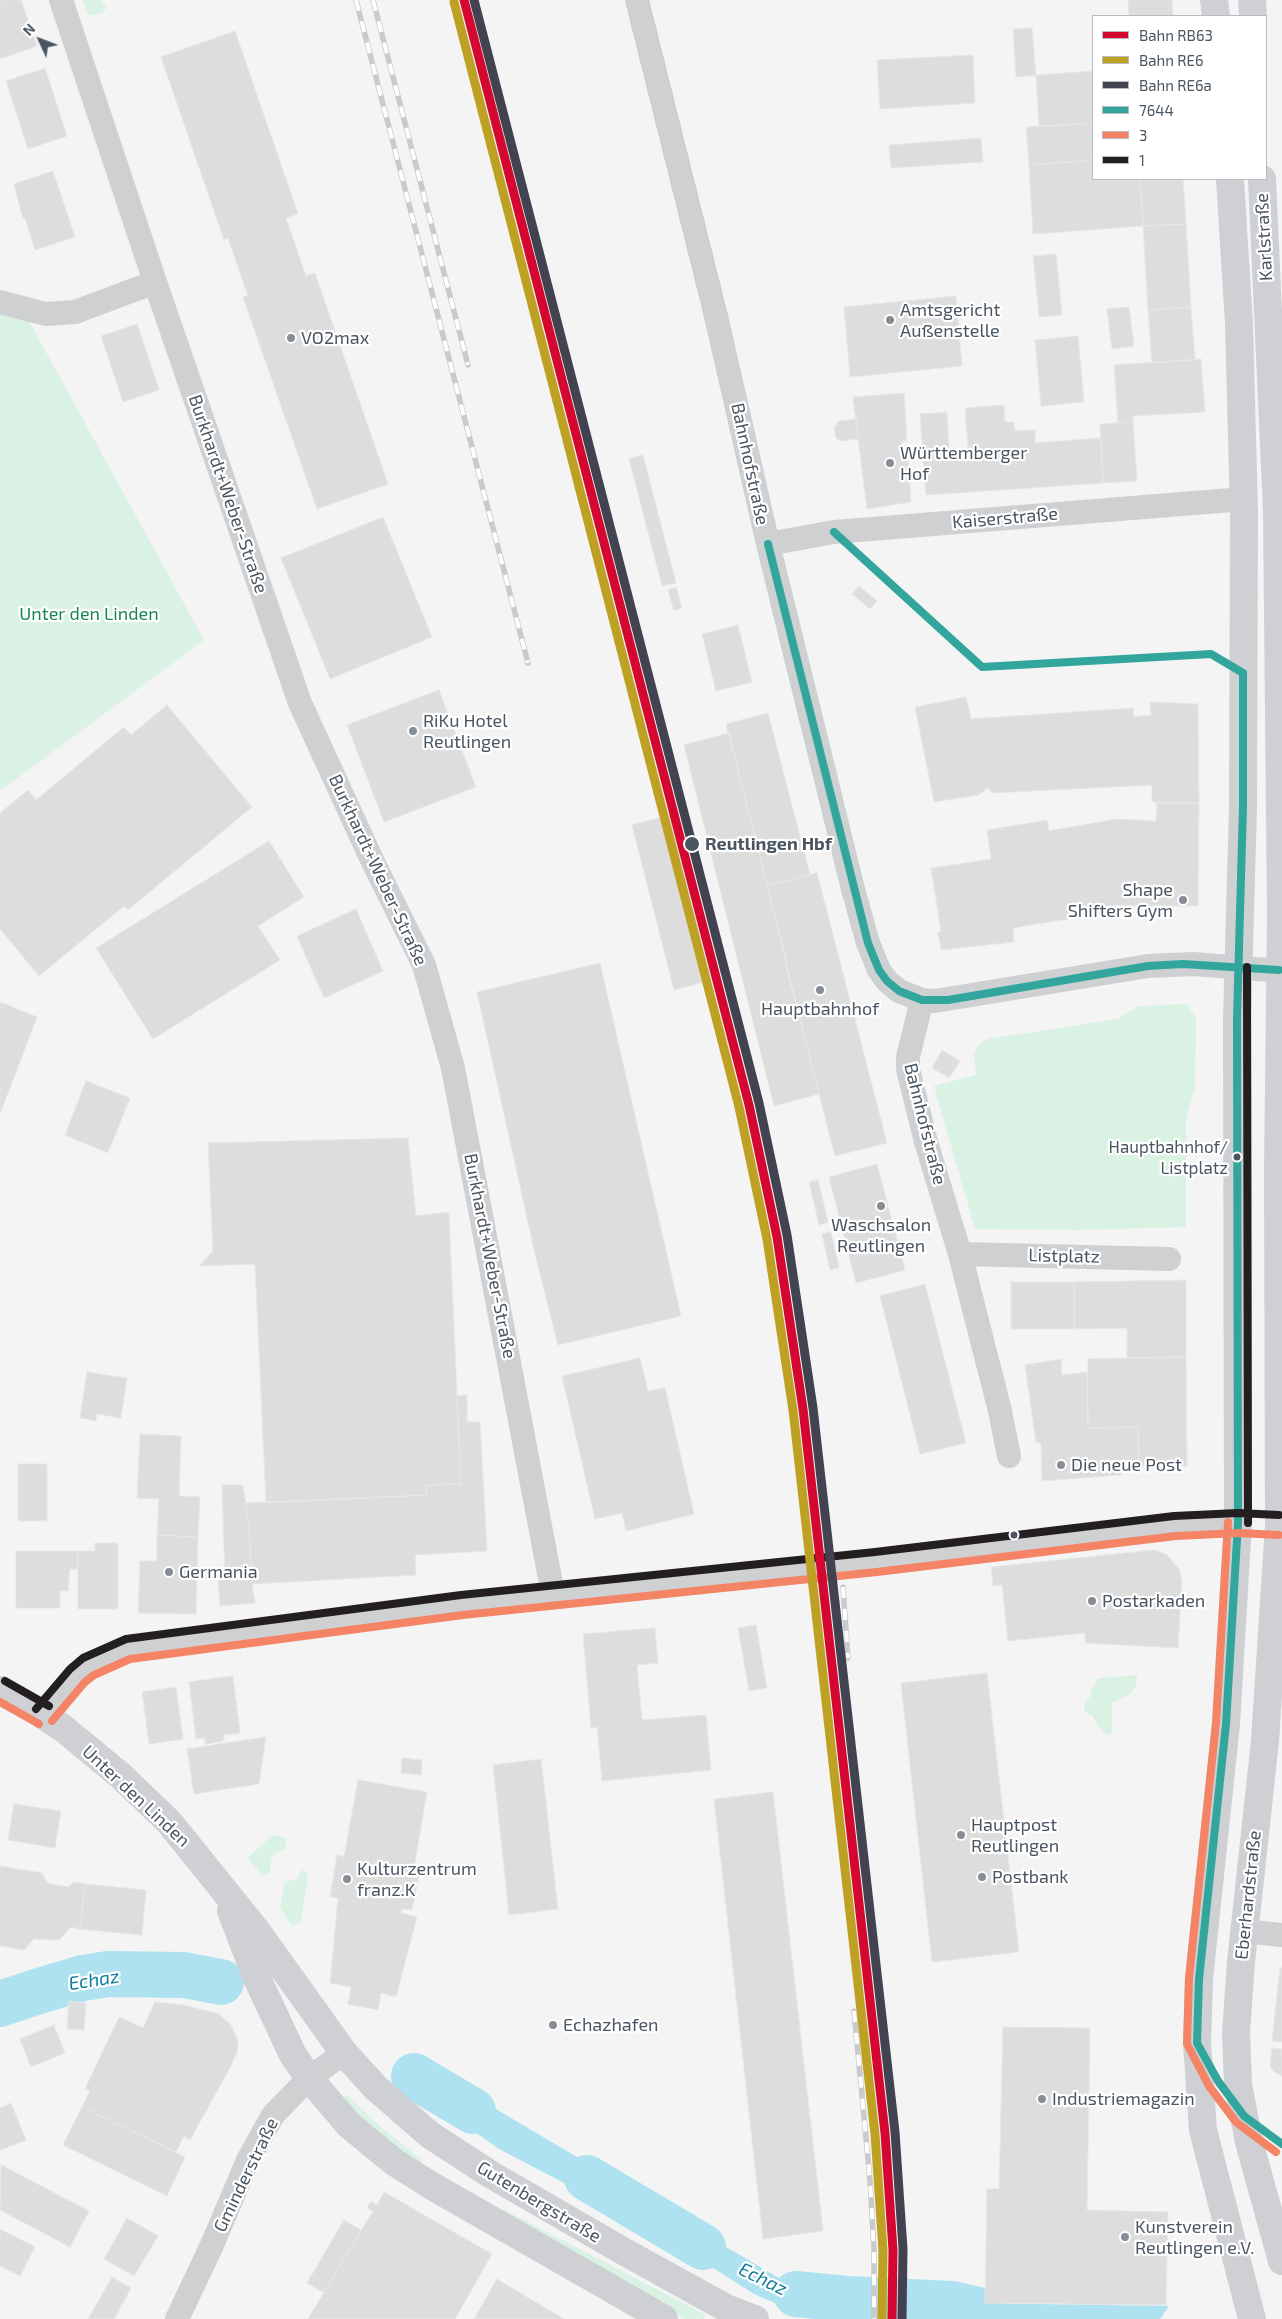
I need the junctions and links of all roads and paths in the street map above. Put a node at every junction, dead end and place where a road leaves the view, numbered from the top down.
1 (61, 0) edge
2 (637, 0) edge
3 (1214, 0) edge
4 (1252, 0) edge
5 (1216, 15) edge
6 (1253, 15) edge
7 (1230, 180) edge
8 (1262, 180) edge
9 (155, 282) junction
10 (7, 304) edge
11 (1244, 506) junction
12 (1280, 511) edge
13 (768, 544) junction
14 (1237, 967) junction
15 (1281, 971) edge
16 (922, 1000) junction
17 (1280, 1080) junction
18 (1237, 1081) junction
19 (960, 1254) junction
20 (1169, 1258) dead end
21 (1280, 1294) edge
22 (1009, 1456) dead end
23 (1238, 1522) junction
24 (1279, 1525) joint
25 (553, 1594) junction
26 (0, 1690) edge
27 (44, 1715) junction
28 (220, 1884) junction
29 (1244, 1932) junction
30 (1282, 1935) edge
31 (344, 2053) junction
32 (309, 2078) junction
33 (1282, 2261) edge
34 (177, 2319) edge
35 (664, 2319) edge
36 (755, 2319) edge
37 (1252, 2319) edge

1 - 9 street, Burkhardt+Weber-Straße
2 - 13 street, Bahnhofstraße
3 - 5 main road
4 - 6 main road
7 - 11 main road, Karlstraße
8 - 12 main road, Karlstraße
9 - 10 street
9 - 25 street, Burkhardt+Weber-Straße
11 - 12 street, Kaiserstraße
11 - 13 street, Kaiserstraße
11 - 14 main road, Karlstraße
12 - 15 main road, Karlstraße
13 - 16 street, Bahnhofstraße
14 - 15 street
14 - 16 street
14 - 18 main road, Karlstraße
15 - 17 main road, Karlstraße
16 - 19 street, Bahnhofstraße
17 - 18 main road
17 - 21 main road, Karlstraße
18 - 23 main road, Karlstraße
19 - 20 street, Listplatz
19 - 22 street, Bahnhofstraße
21 - 24 main road, Karlstraße
23 - 25 street
23 - 37 main road
24 - 29 main road, Eberhardstraße
25 - 27 street
26 - 27 main road, Unter den Linden
27 - 28 main road, Unter den Linden
28 - 31 main road, Unter den Linden
28 - 32 main road, Unter den Linden
29 - 30 street
29 - 33 main road, Eberhardstraße
31 - 32 street, Gminderstraße
31 - 36 main road, Gutenbergstraße
32 - 34 street, Gminderstraße
32 - 35 main road

